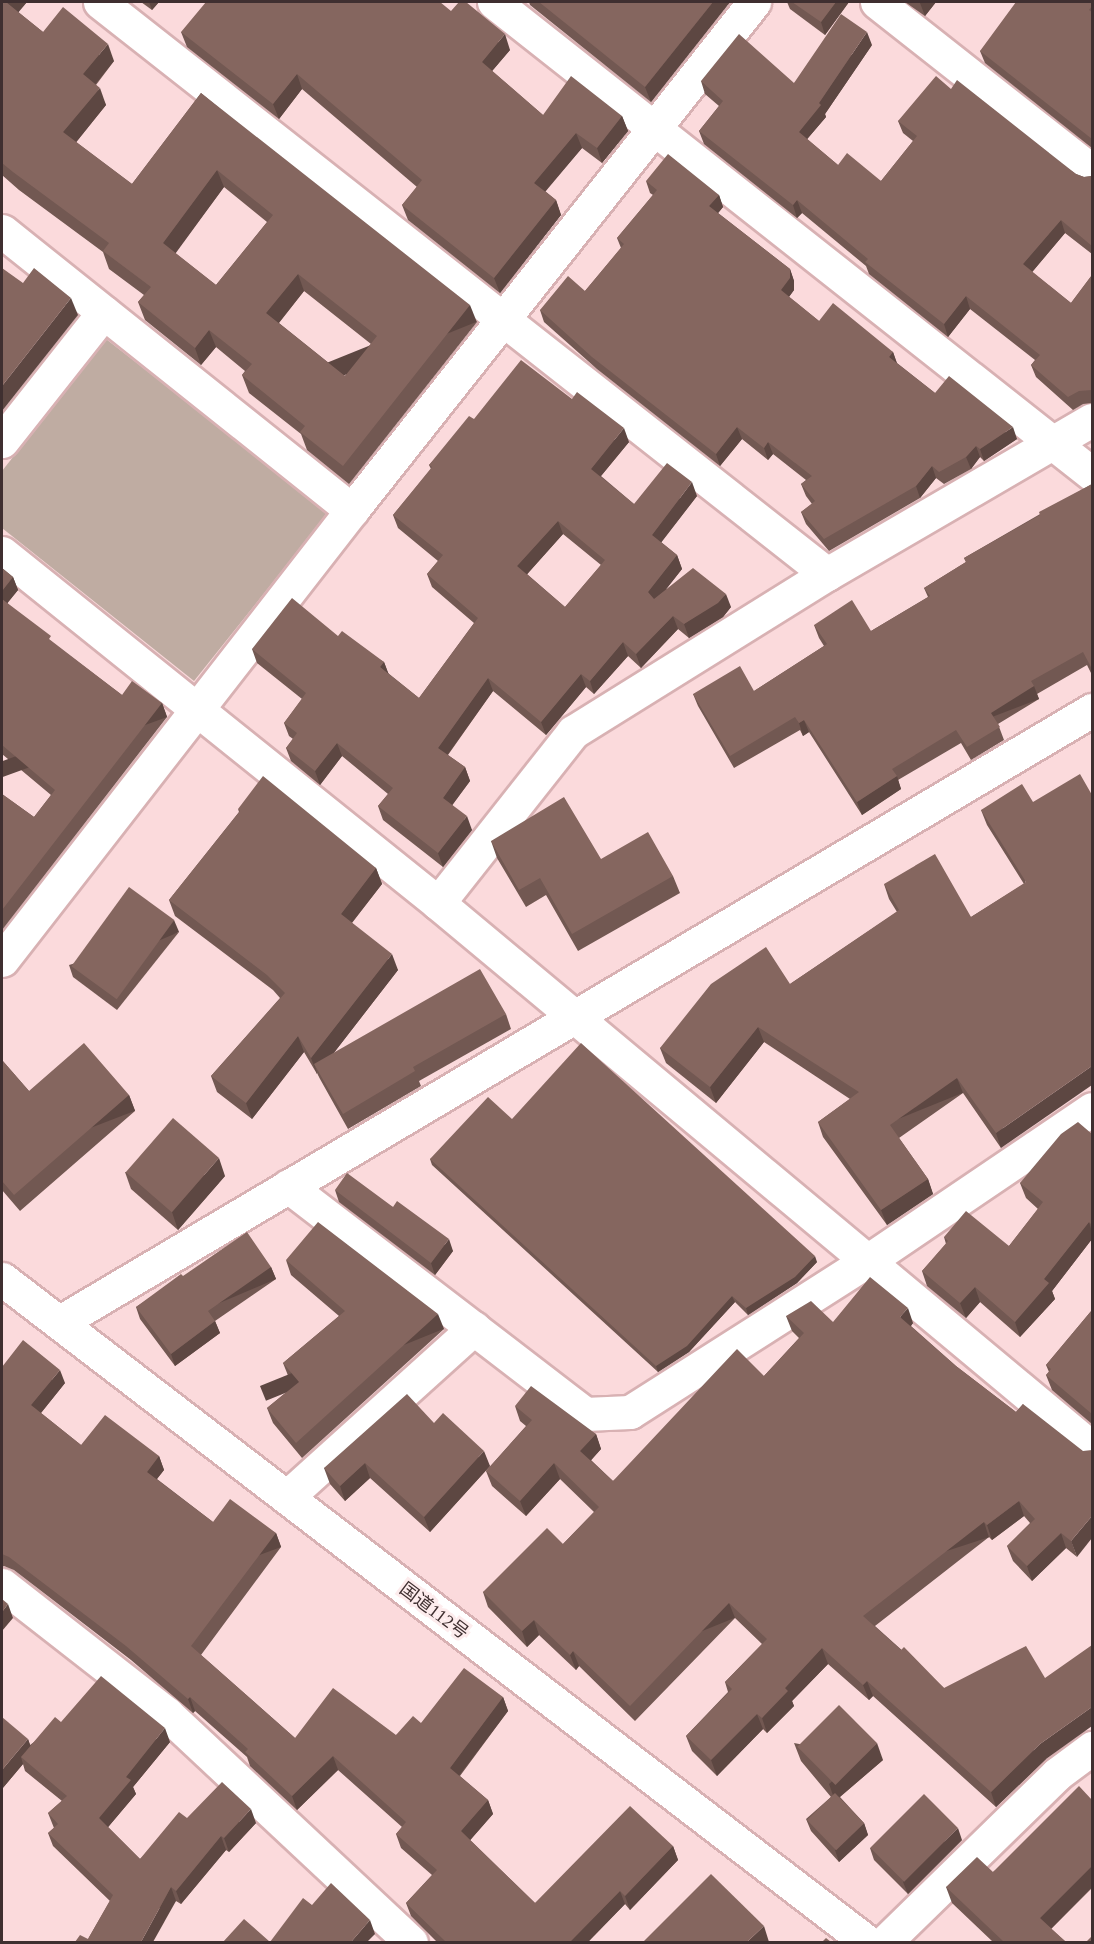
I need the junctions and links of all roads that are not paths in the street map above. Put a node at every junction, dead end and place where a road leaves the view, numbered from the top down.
1 (100, 2) edge
2 (494, 2) edge
3 (754, 2) edge
4 (877, 2) edge
5 (653, 128) junction
6 (1092, 171) edge
7 (2, 231) edge
8 (104, 312) junction
9 (504, 318) junction
10 (1092, 420) edge
11 (2, 441) edge
12 (1053, 443) junction
13 (1092, 474) edge
14 (352, 510) junction
15 (2, 553) edge
16 (827, 574) junction
17 (196, 710) junction
18 (1092, 710) edge
19 (438, 903) junction
20 (2, 960) edge
21 (578, 1017) junction
22 (1092, 1110) edge
23 (288, 1186) junction
24 (869, 1260) junction
25 (2, 1279) edge
26 (60, 1322) junction
27 (474, 1328) junction
28 (1092, 1448) edge
29 (287, 1497) junction
30 (2, 1585) edge
31 (1092, 1748) edge
32 (411, 1942) edge
33 (867, 1942) edge
34 (885, 1942) edge

1 - 9 main road
2 - 5 main road
3 - 5 main road
4 - 6 main road
5 - 9 main road
5 - 12 main road
7 - 8 main road
8 - 11 main road
8 - 14 main road
9 - 14 main road
9 - 16 main road
10 - 12 main road
12 - 13 main road
12 - 16 main road
14 - 17 main road
15 - 17 main road
16 - 19 main road
17 - 19 main road
17 - 20 main road
18 - 21 main road
19 - 21 main road
21 - 23 main road
21 - 24 main road
22 - 24 main road
23 - 26 main road
23 - 27 main road
24 - 27 main road
24 - 28 main road
25 - 26 main road, 国道112号
26 - 29 main road, 国道112号
27 - 29 main road
29 - 33 main road, 国道112号
30 - 32 main road
31 - 34 main road

